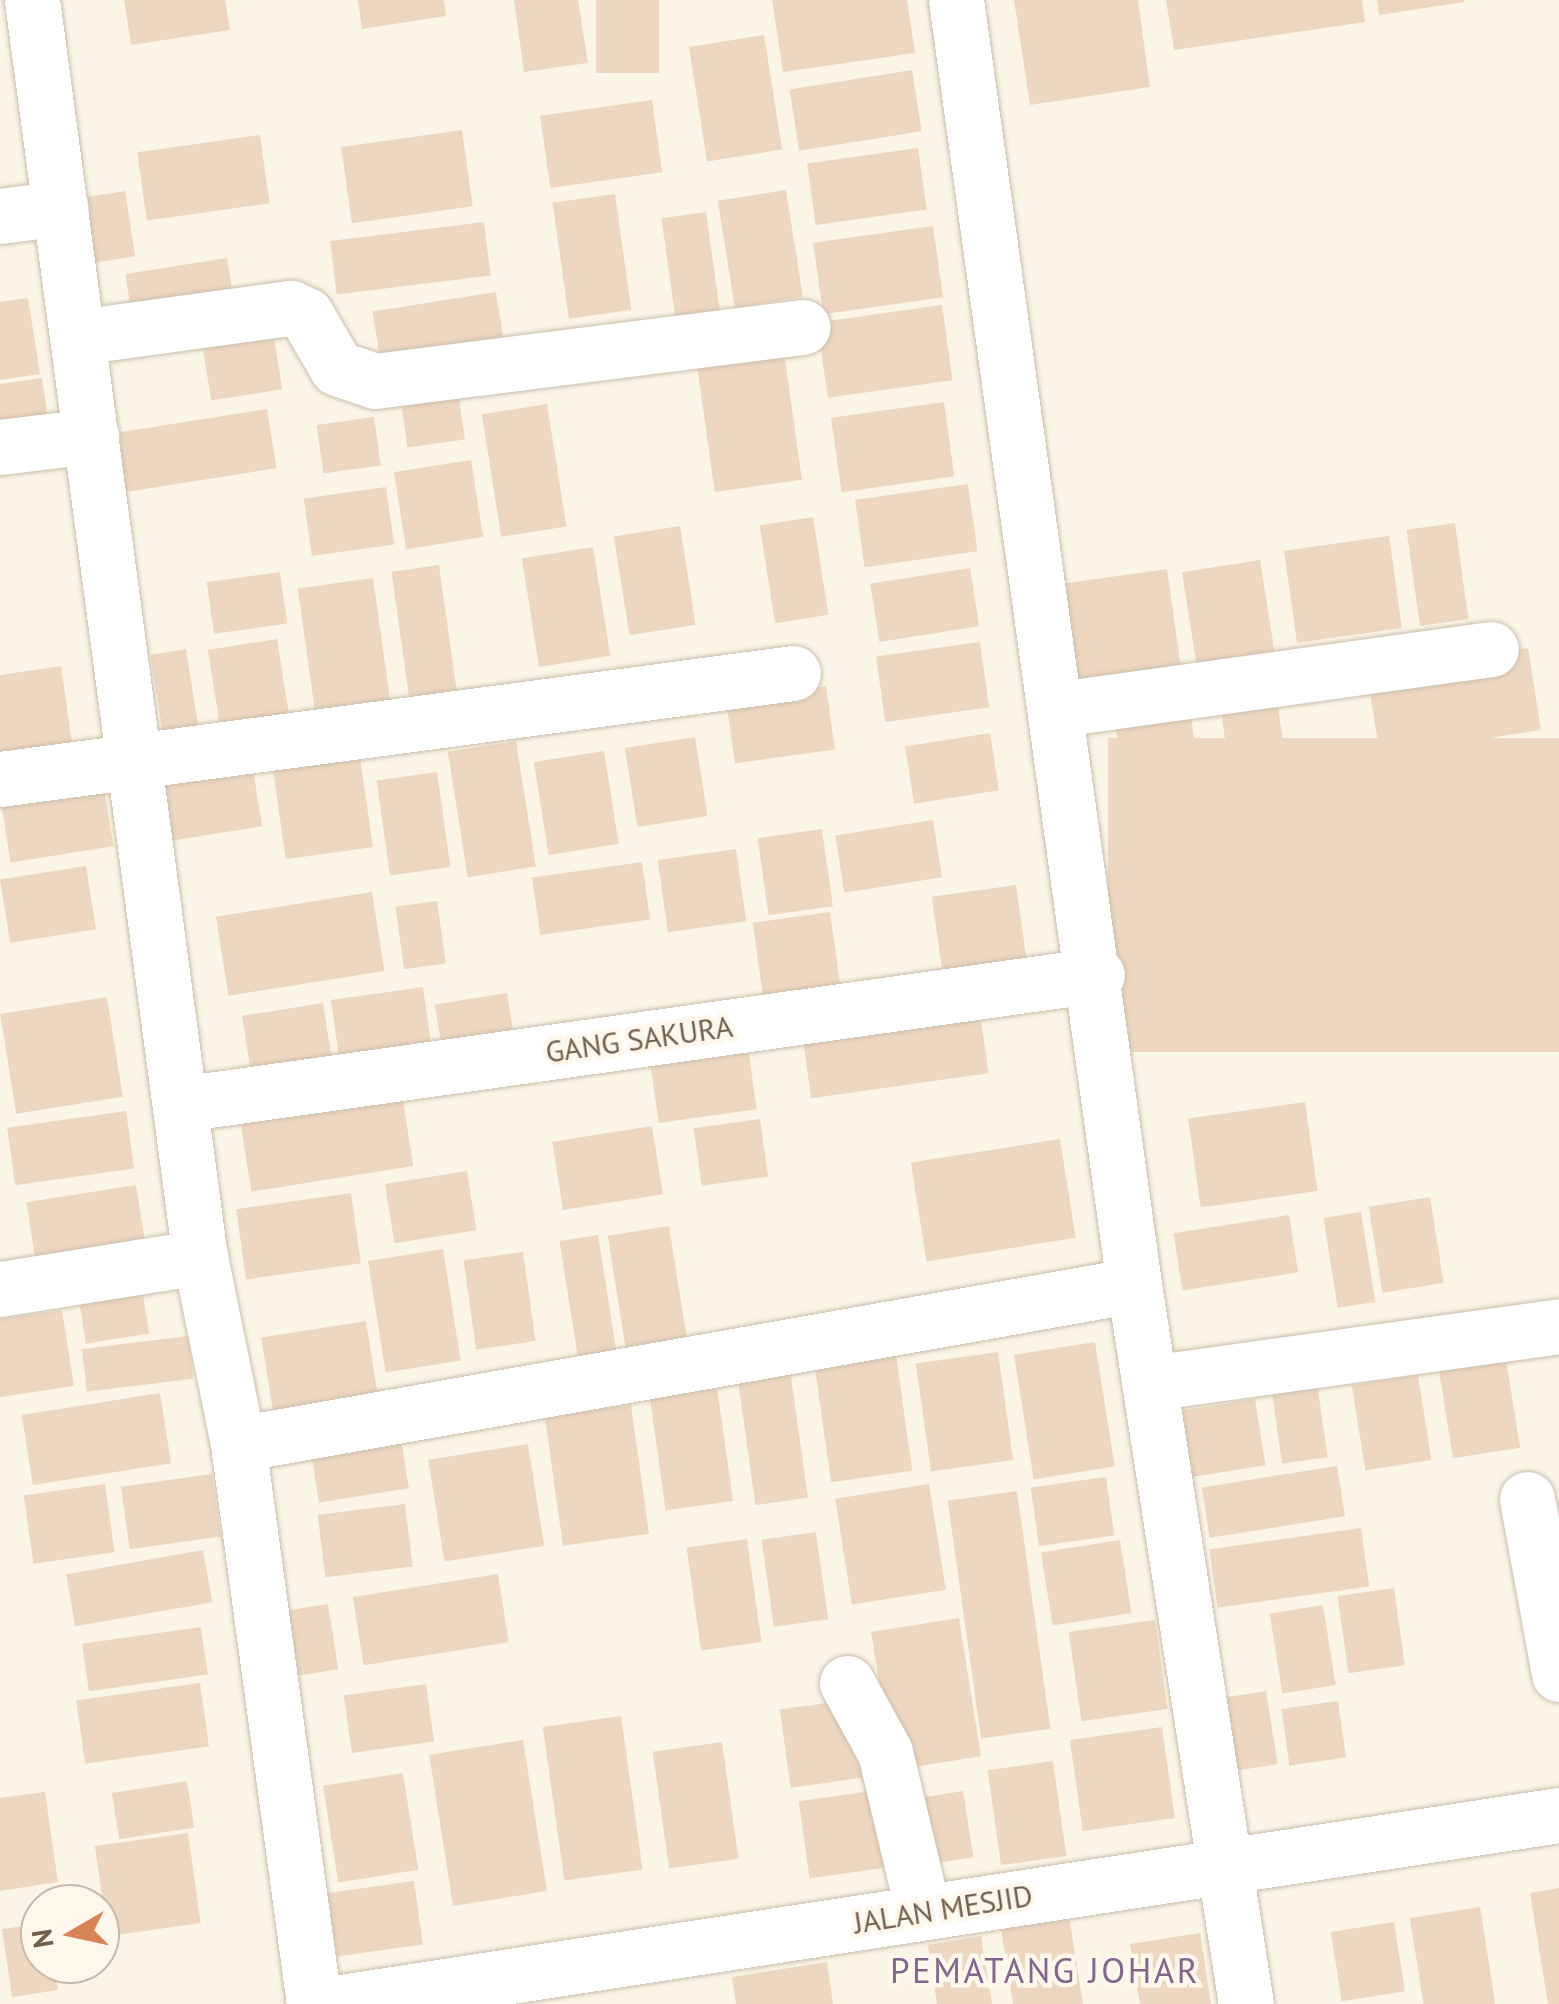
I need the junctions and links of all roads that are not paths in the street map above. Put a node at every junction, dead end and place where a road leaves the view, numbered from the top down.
1 (32, 0) edge
2 (956, 0) edge
3 (60, 208) junction
4 (0, 216) edge
5 (803, 326) dead end
6 (78, 337) junction
7 (90, 436) junction
8 (0, 447) edge
9 (1492, 649) dead end
10 (794, 673) dead end
11 (1059, 710) junction
12 (134, 760) junction
13 (0, 779) edge
14 (1097, 975) junction
15 (181, 1104) junction
16 (200, 1257) junction
17 (1134, 1286) junction
18 (0, 1289) edge
19 (1559, 1326) edge
20 (1150, 1383) junction
21 (238, 1444) junction
22 (1527, 1498) dead end
23 (1559, 1674) edge
24 (847, 1683) dead end
25 (1559, 1815) edge
26 (1228, 1865) junction
27 (923, 1912) junction
28 (314, 2004) edge
29 (328, 2004) edge
30 (1246, 2004) edge

1 - 3 street
2 - 11 street
3 - 4 street
3 - 6 street
5 - 6 street
6 - 7 street
7 - 8 street
7 - 12 street
9 - 11 street
10 - 12 street
11 - 14 street
12 - 13 street
12 - 15 street
14 - 15 street, GANG SAKURA
14 - 17 street
15 - 16 street
16 - 18 street
16 - 21 street
17 - 20 street
17 - 21 street
19 - 20 street
20 - 26 street
21 - 28 street
22 - 23 street
24 - 27 street
25 - 26 street, JALAN MESJID
26 - 27 street, JALAN MESJID
26 - 30 street
27 - 29 street, JALAN MESJID

